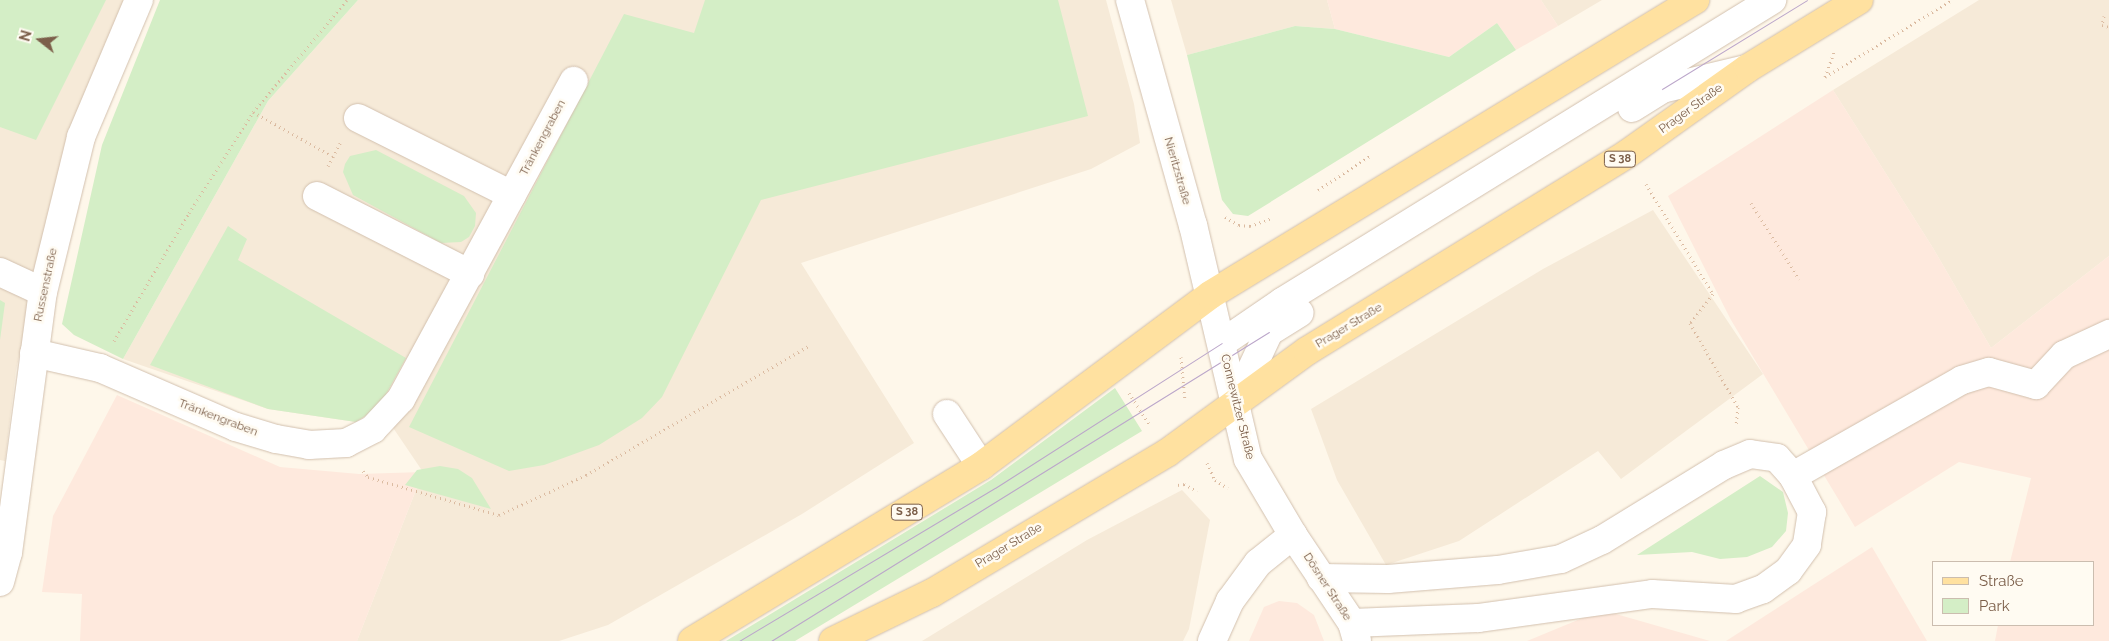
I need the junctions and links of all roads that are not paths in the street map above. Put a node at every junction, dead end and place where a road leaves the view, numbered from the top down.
1 (140, 0) edge
2 (1130, 0) edge
3 (1695, 0) edge
4 (1772, 0) edge
5 (1859, 0) edge
6 (1748, 68) junction
7 (574, 81) dead end
8 (358, 118) road end
9 (512, 195) junction
10 (317, 196) road end
11 (0, 272) edge
12 (470, 274) junction
13 (43, 292) junction
14 (1210, 295) junction
15 (2109, 334) edge
16 (1222, 343) junction
17 (34, 353) junction
18 (1236, 402) junction
19 (947, 414) dead end
20 (981, 466) junction
21 (1793, 476) junction
22 (1293, 535) junction
23 (1321, 578) junction
24 (0, 582) edge
25 (1355, 632) edge
26 (692, 641) edge
27 (833, 641) edge
28 (1212, 641) edge

1 - 13 street, Russenstraße
2 - 14 street, Nieritzstraße
3 - 14 main road, S 38
4 - 16 street
5 - 6 main road, Prager Straße / S 38
6 - 18 main road, Prager Straße / S 38
6 - 18 street
7 - 9 street, Tränkengraben
8 - 9 street
9 - 12 street, Tränkengraben
10 - 12 street
11 - 13 street
12 - 17 street, Tränkengraben
13 - 17 street, Russenstraße
14 - 16 street, Nieritzstraße
14 - 20 main road, S 38
15 - 21 street
16 - 18 street, Connewitzer Straße
17 - 24 street, Russenstraße
18 - 22 street, Connewitzer Straße
18 - 27 main road, Prager Straße / S 38
19 - 20 street
20 - 26 main road, S 38
21 - 23 street
21 - 25 street
22 - 23 street, Dösner Straße
22 - 28 street
23 - 25 street, Dösner Straße

